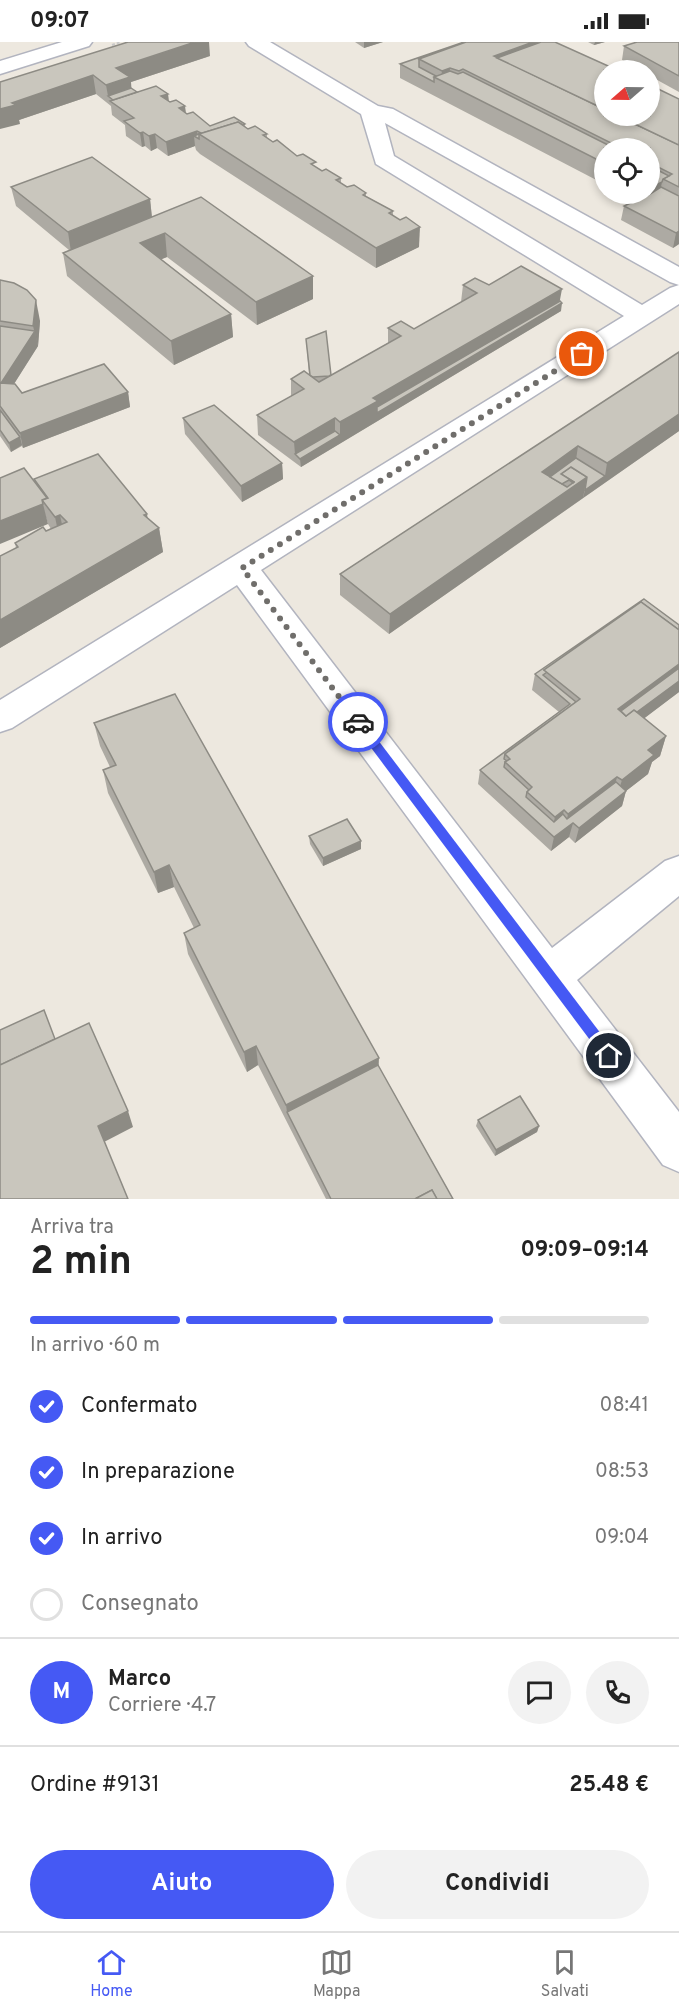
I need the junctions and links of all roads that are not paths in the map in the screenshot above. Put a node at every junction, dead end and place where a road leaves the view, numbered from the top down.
1 (82, 42) edge
2 (256, 42) edge
3 (0, 68) edge
4 (371, 111) junction
5 (679, 277) edge
6 (679, 293) edge
7 (642, 316) junction
8 (242, 568) junction
9 (0, 718) edge
10 (679, 873) edge
11 (554, 981) junction
12 (679, 1149) edge

1 - 3 street
2 - 4 street
4 - 5 street
4 - 7 street
6 - 7 street
7 - 8 street
8 - 9 street
8 - 11 street
10 - 11 street
11 - 12 street

